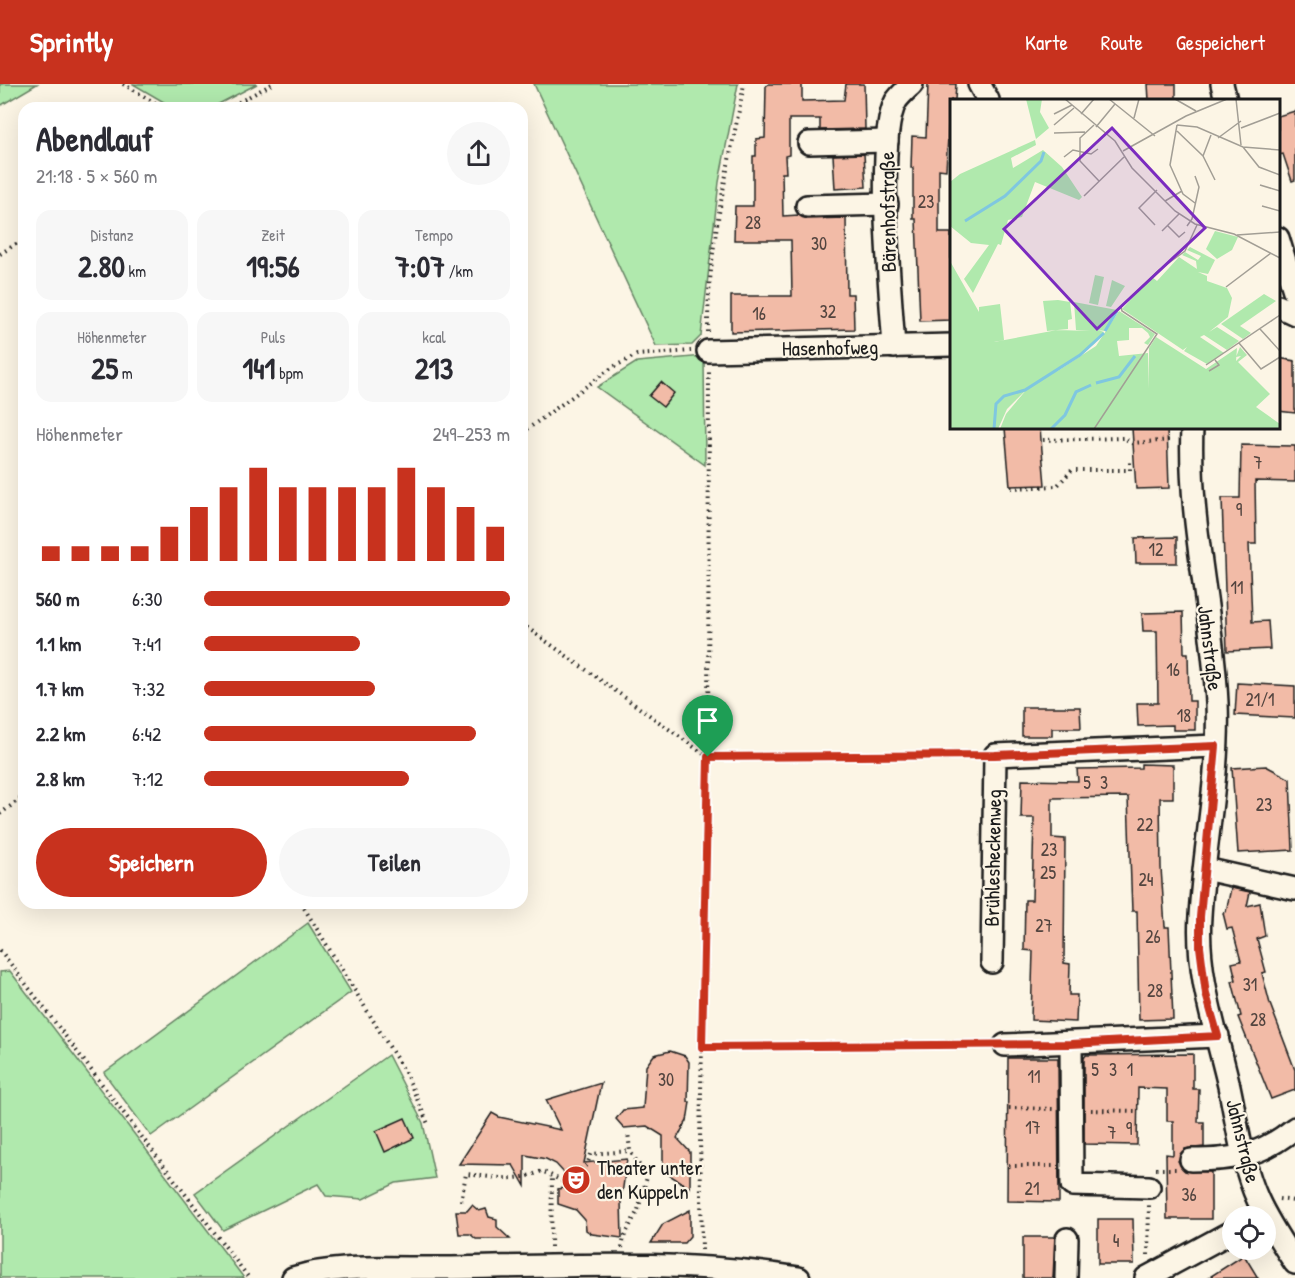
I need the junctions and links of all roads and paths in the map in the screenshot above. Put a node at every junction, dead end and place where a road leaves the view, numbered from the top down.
1 (123, 84) edge
2 (272, 84) edge
3 (744, 84) edge
4 (912, 84) edge
5 (979, 84) edge
6 (1222, 84) edge
7 (987, 99) edge
8 (1226, 99) edge
9 (154, 102) edge
10 (239, 102) edge
11 (887, 141) junction
12 (809, 143) dead end
13 (887, 204) junction
14 (807, 206) dead end
15 (18, 243) edge
16 (1280, 245) edge
17 (0, 254) edge
18 (1295, 294) edge
19 (1280, 307) edge
20 (1295, 314) edge
21 (950, 345) edge
22 (894, 346) junction
23 (708, 351) junction
24 (528, 430) edge
25 (1192, 433) edge
26 (1043, 440) dead end
27 (1130, 460) dead end
28 (1011, 488) dead end
29 (528, 628) edge
30 (1216, 746) junction
31 (995, 755) junction
32 (708, 757) junction
33 (18, 800) edge
34 (0, 814) edge
35 (1204, 869) junction
36 (1295, 890) edge
37 (305, 909) edge
38 (1, 953) edge
39 (992, 962) dead end
40 (1218, 1036) junction
41 (1071, 1044) junction
42 (1005, 1045) joint
43 (702, 1047) junction
44 (429, 1126) dead end
45 (1295, 1128) edge
46 (628, 1131) dead end
47 (630, 1151) junction
48 (1245, 1156) junction
49 (1187, 1165) joint
50 (1009, 1166) dead end
51 (1072, 1166) junction
52 (552, 1176) junction
53 (1149, 1187) junction
54 (461, 1201) dead end
55 (1260, 1206) edge
56 (1276, 1234) edge
57 (1222, 1237) edge
58 (1067, 1239) dead end
59 (1295, 1263) edge
60 (620, 1266) junction
61 (551, 1268) junction
62 (703, 1268) junction
63 (249, 1278) edge
64 (293, 1278) edge
65 (799, 1278) edge
66 (1066, 1278) edge
67 (1147, 1278) edge

1 - 9 path
2 - 10 path
3 - 23 path
4 - 11 street, Bärenhofstraße
5 - 7 street
6 - 8 street
11 - 12 street
11 - 13 street, Bärenhofstraße
13 - 14 street
13 - 22 street, Bärenhofstraße
15 - 17 path
16 - 18 street
19 - 20 street
21 - 22 street, Hasenhofweg
22 - 23 street, Hasenhofweg
23 - 24 path
23 - 32 path
25 - 26 path
25 - 30 street, Jahnstraße
27 - 28 path
29 - 32 path
30 - 31 street
30 - 35 street, Jahnstraße
31 - 32 path
31 - 39 street, Brühlesheckenweg
32 - 43 path
33 - 34 path
35 - 36 street
35 - 40 street, Jahnstraße
37 - 44 path
38 - 63 path
40 - 41 street
40 - 48 street, Jahnstraße
41 - 42 street
41 - 51 street
42 - 43 path
43 - 62 path
45 - 48 street
46 - 47 path
47 - 52 path
47 - 60 path
48 - 49 street
48 - 55 street, Jahnstraße
49 - 53 path
50 - 51 path
51 - 53 street
52 - 54 path
52 - 61 path
53 - 67 path
56 - 59 street, Jahnstraße
57 - 67 street
58 - 66 street
60 - 61 street
60 - 62 street
61 - 64 street
62 - 65 street

